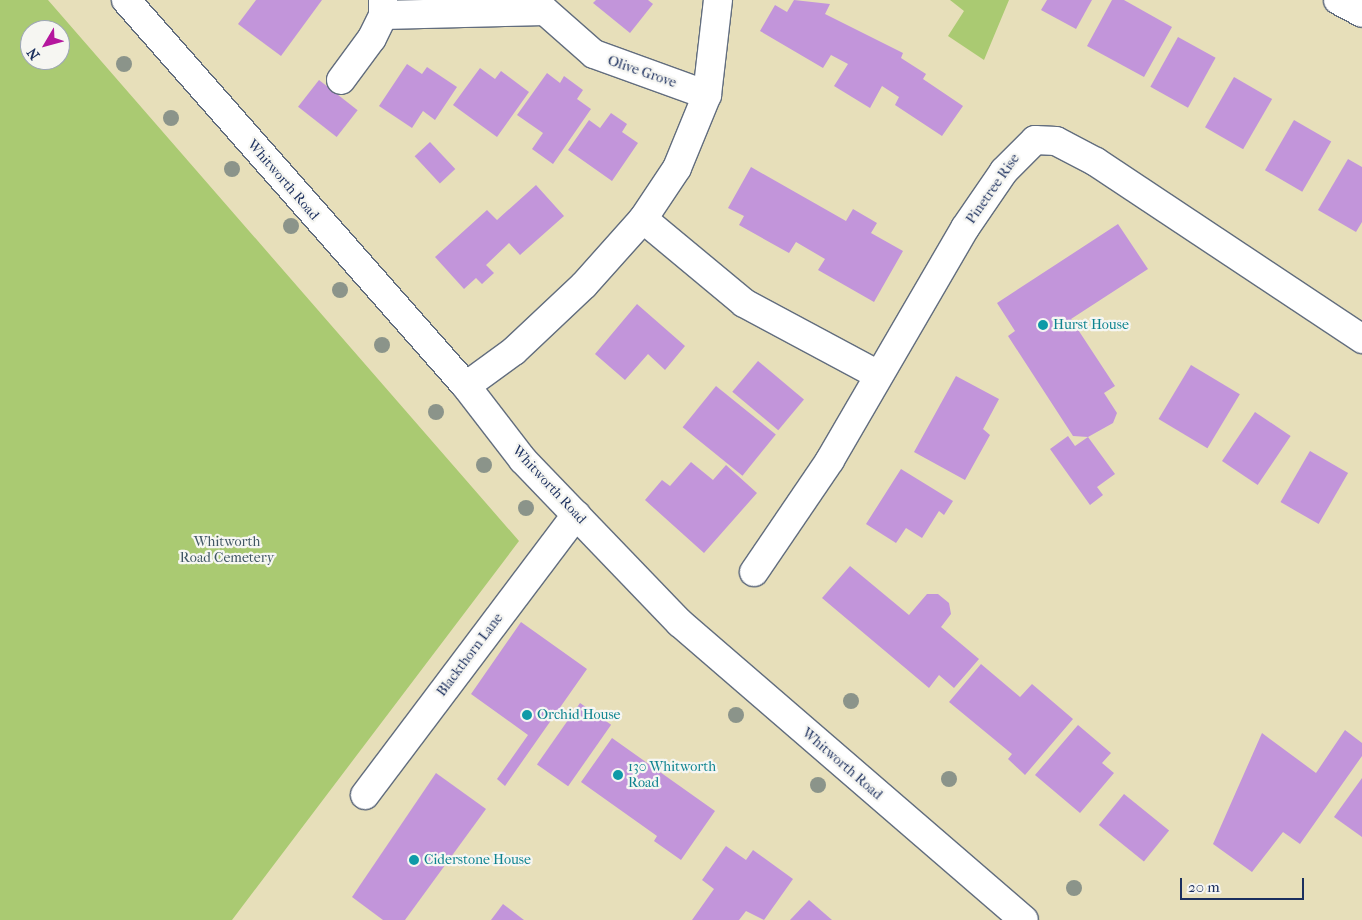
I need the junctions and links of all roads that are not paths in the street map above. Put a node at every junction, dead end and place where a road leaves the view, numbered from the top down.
1 (126, 0) edge
2 (718, 0) edge
3 (1338, 0) edge
4 (383, 8) edge
5 (1362, 13) edge
6 (341, 80) dead end
7 (707, 95) junction
8 (643, 219) junction
9 (1362, 339) edge
10 (878, 375) junction
11 (466, 386) junction
12 (576, 515) junction
13 (754, 572) dead end
14 (365, 795) dead end
15 (1024, 920) edge

1 - 11 street, Whitworth Road
2 - 7 street
3 - 5 street
4 - 6 street
4 - 7 street, Olive Grove
7 - 8 street
8 - 10 street
8 - 11 street
9 - 10 street, Pinetree Rise
10 - 13 street, Pinetree Rise
11 - 12 street, Whitworth Road
12 - 14 street, Blackthorn Lane
12 - 15 street, Whitworth Road

